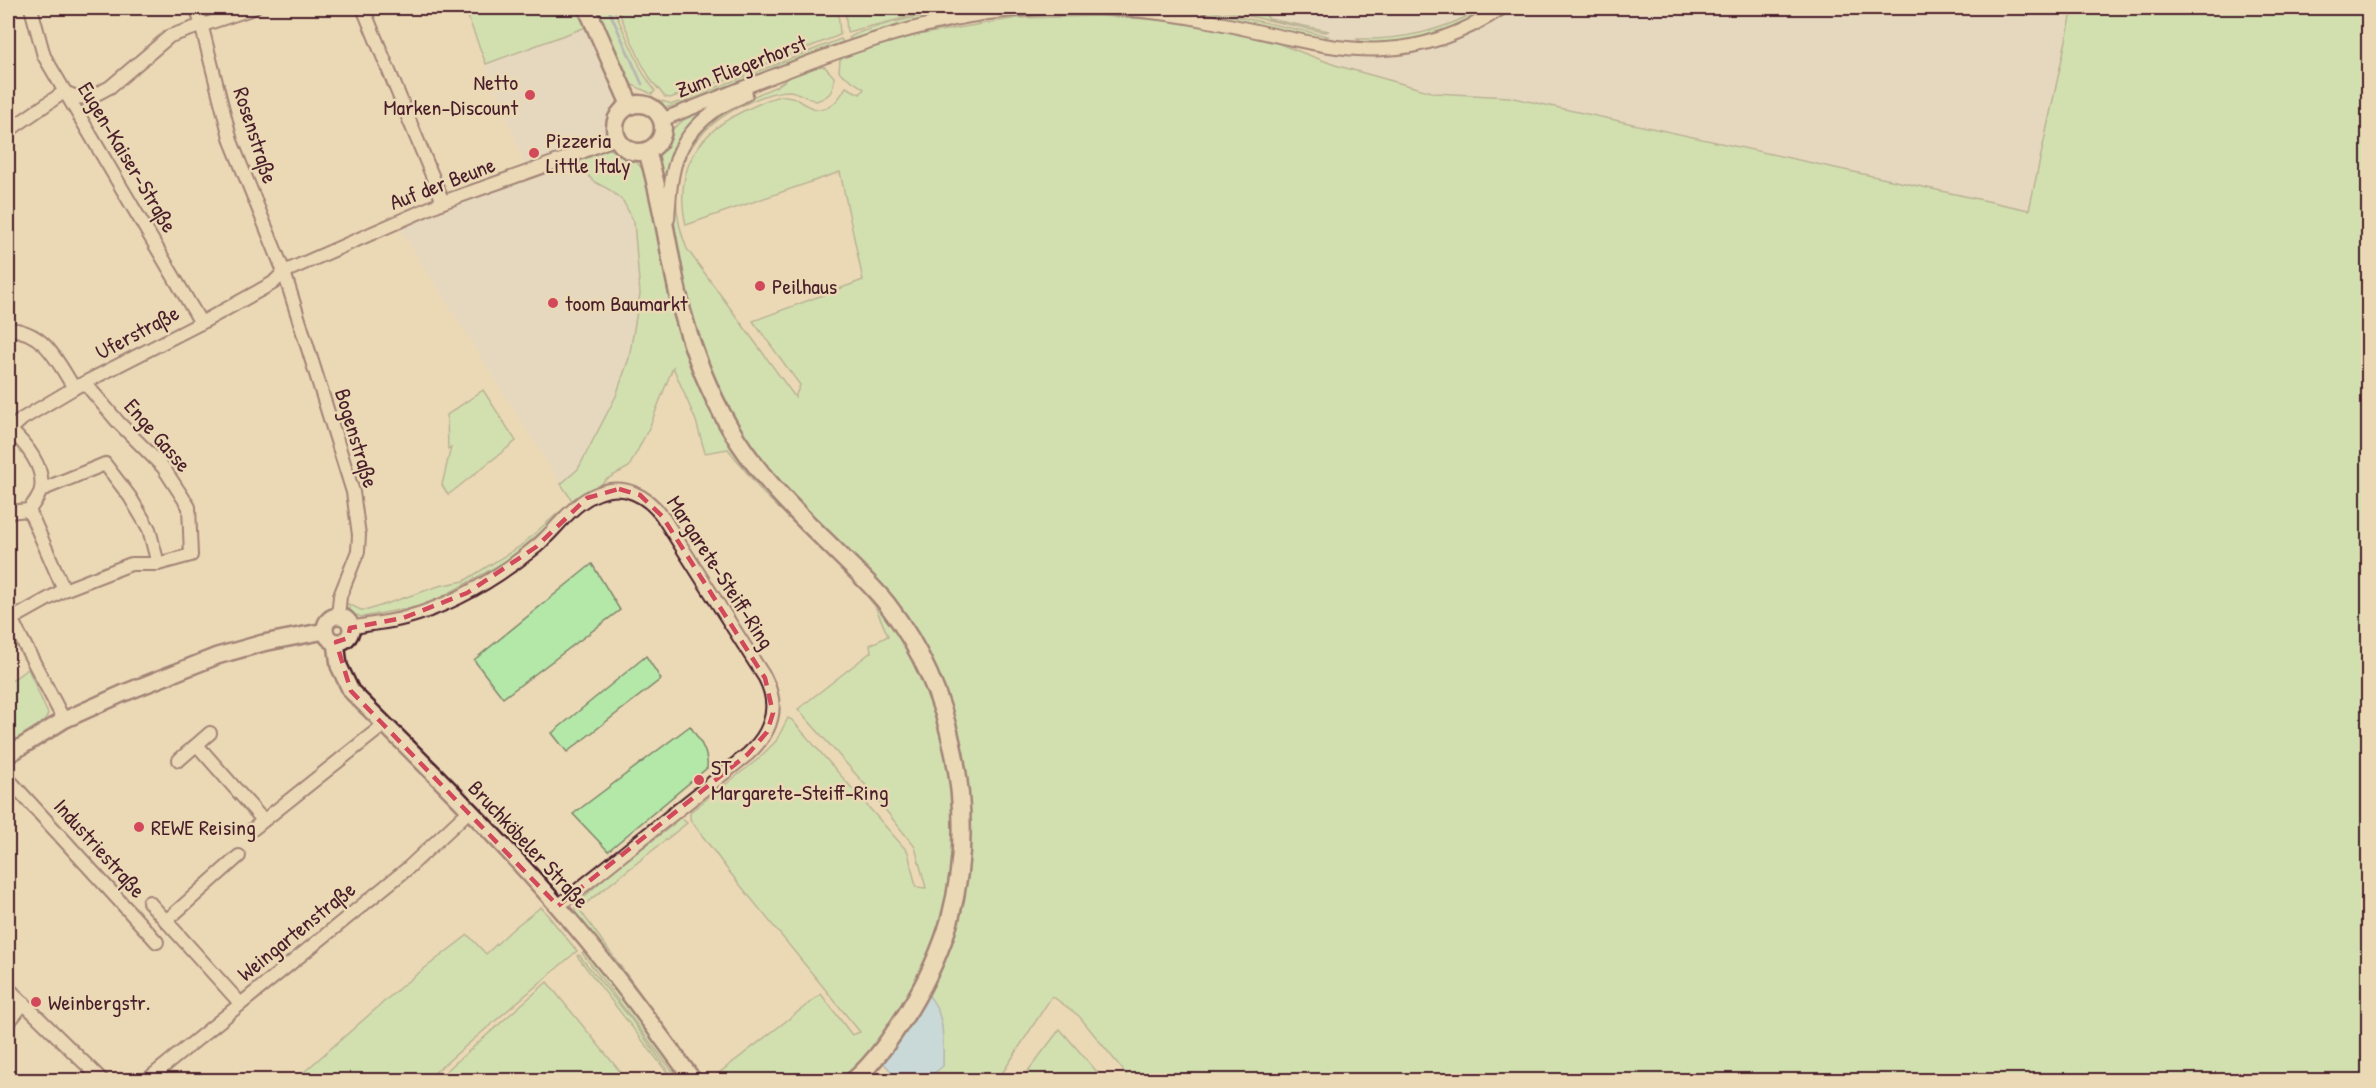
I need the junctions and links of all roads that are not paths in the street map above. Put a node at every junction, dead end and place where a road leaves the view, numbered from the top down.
1 (31, 8) edge
2 (197, 8) edge
3 (254, 8) edge
4 (363, 8) edge
5 (587, 8) edge
6 (1502, 8) edge
7 (201, 24) junction
8 (783, 72) junction
9 (64, 92) junction
10 (630, 105) junction
11 (662, 120) junction
12 (8, 131) edge
13 (616, 138) junction
14 (647, 151) junction
15 (443, 202) junction
16 (666, 234) junction
17 (284, 272) junction
18 (201, 322) junction
19 (8, 329) edge
20 (80, 385) junction
21 (9, 430) edge
22 (41, 490) junction
23 (29, 510) junction
24 (8, 512) edge
25 (158, 564) junction
26 (64, 590) junction
27 (10, 616) edge
28 (338, 617) junction
29 (350, 628) junction
30 (325, 631) junction
31 (336, 642) junction
32 (64, 720) junction
33 (385, 724) junction
34 (210, 734) dead end
35 (197, 745) junction
36 (8, 755) edge
37 (179, 760) dead end
38 (12, 783) dead end
39 (469, 811) junction
40 (239, 856) dead end
41 (149, 902) dead end
42 (558, 906) junction
43 (166, 921) junction
44 (157, 942) dead end
45 (8, 988) edge
46 (240, 1003) junction
47 (24, 1004) junction
48 (8, 1023) edge
49 (102, 1080) edge
50 (147, 1080) edge
51 (693, 1080) edge
52 (854, 1080) edge

1 - 9 street, Eugen-Kaiser-Straße
2 - 7 street, Rosenstraße
3 - 7 street
4 - 15 street
5 - 10 main road
6 - 8 street, Zum Fliegerhorst
7 - 9 street
7 - 17 street, Rosenstraße
8 - 11 street, Zum Fliegerhorst
8 - 16 street
9 - 12 street
9 - 18 street, Eugen-Kaiser-Straße
10 - 11 main road
10 - 13 main road
11 - 14 main road
13 - 14 main road
13 - 15 street, Auf der Beune
14 - 16 main road
15 - 17 street, Auf der Beune
16 - 52 main road
17 - 18 street, Uferstraße
17 - 28 street, Bogenstraße
18 - 20 street, Uferstraße
19 - 20 street, Enge Gasse
20 - 21 street, Uferstraße
20 - 25 street, Enge Gasse
21 - 22 street
22 - 23 street
22 - 25 street
23 - 24 street
23 - 26 street
25 - 26 street
26 - 27 street
27 - 32 street
28 - 29 street
28 - 30 street
29 - 31 street
29 - 42 street, Margarete-Steiff-Ring
30 - 31 street
30 - 32 street
31 - 33 street, Bruchköbeler Straße
32 - 36 street
33 - 35 street
33 - 39 street, Bruchköbeler Straße
34 - 35 street
35 - 37 street
38 - 44 street, Industriestraße
39 - 42 street, Bruchköbeler Straße
39 - 46 street, Weingartenstraße
40 - 43 street
41 - 43 street
42 - 51 street, Bruchköbeler Straße
43 - 46 street
45 - 47 street
46 - 50 street, Weingartenstraße
47 - 48 street
47 - 49 street

